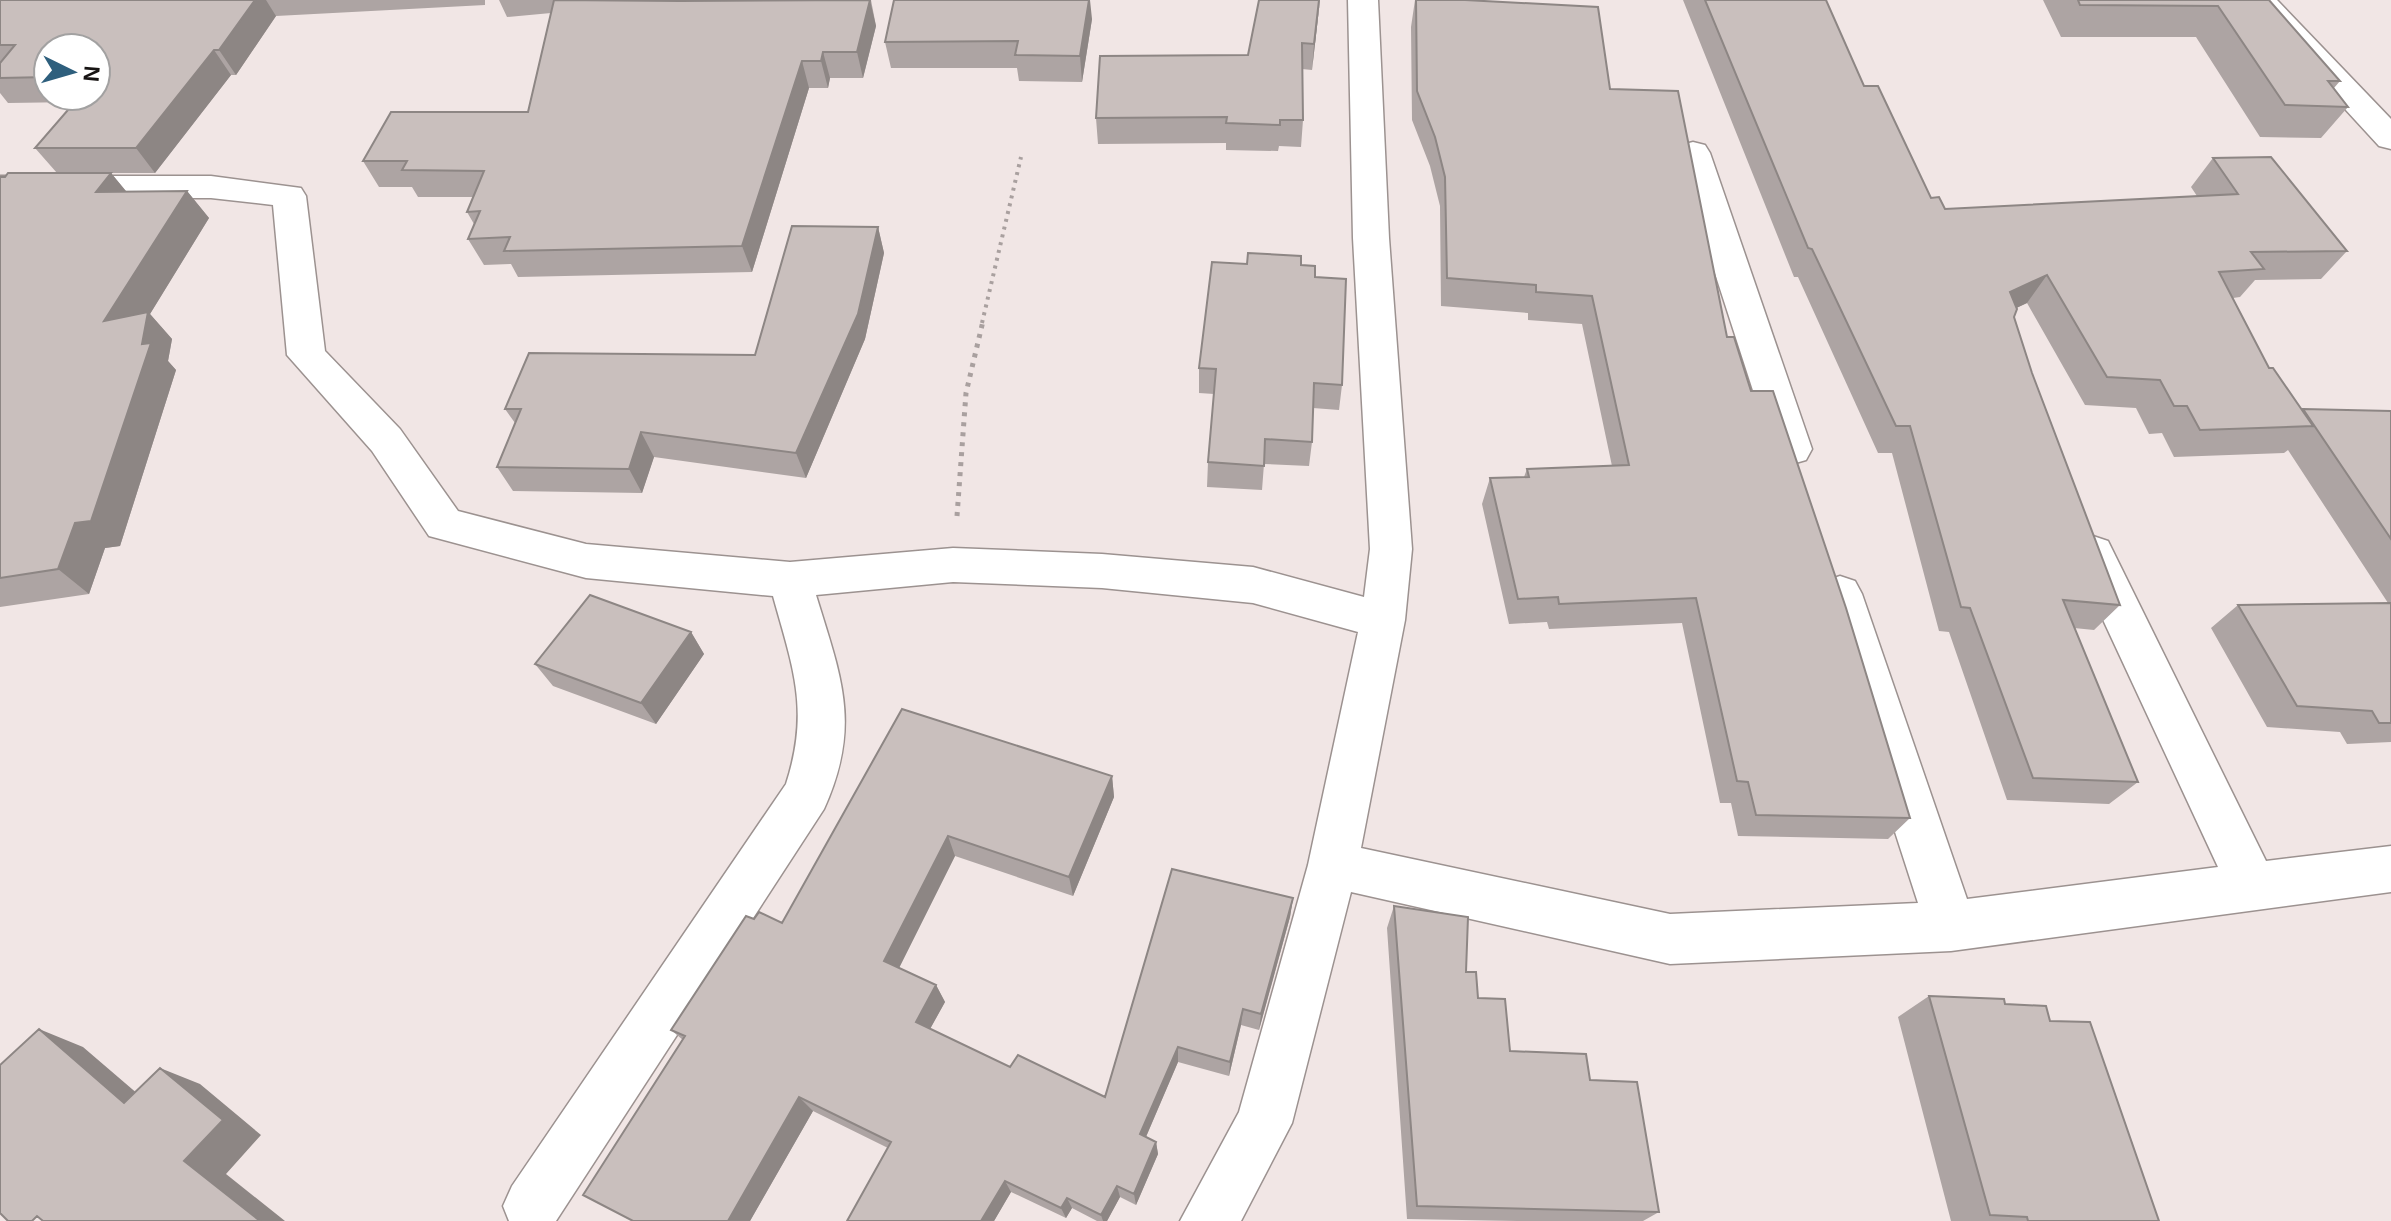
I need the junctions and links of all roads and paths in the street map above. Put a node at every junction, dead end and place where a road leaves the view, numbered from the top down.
1 (1363, 0) edge
2 (2260, 0) edge
3 (2391, 139) edge
4 (1693, 153) edge
5 (1021, 157) dead end
6 (0, 187) edge
7 (1804, 487) edge
8 (2079, 518) edge
9 (1829, 562) edge
10 (953, 565) junction
11 (790, 580) junction
12 (1383, 620) junction
13 (1333, 865) junction
14 (2391, 869) edge
15 (2252, 885) junction
16 (1951, 926) junction
17 (532, 1206) dead end
18 (1209, 1221) edge

1 - 12 street
2 - 3 street
4 - 7 street
5 - 10 path
6 - 11 street
8 - 15 street
9 - 16 street
10 - 11 street
10 - 12 street
11 - 17 street
12 - 13 street
13 - 16 street
13 - 18 street
14 - 15 street
15 - 16 street

